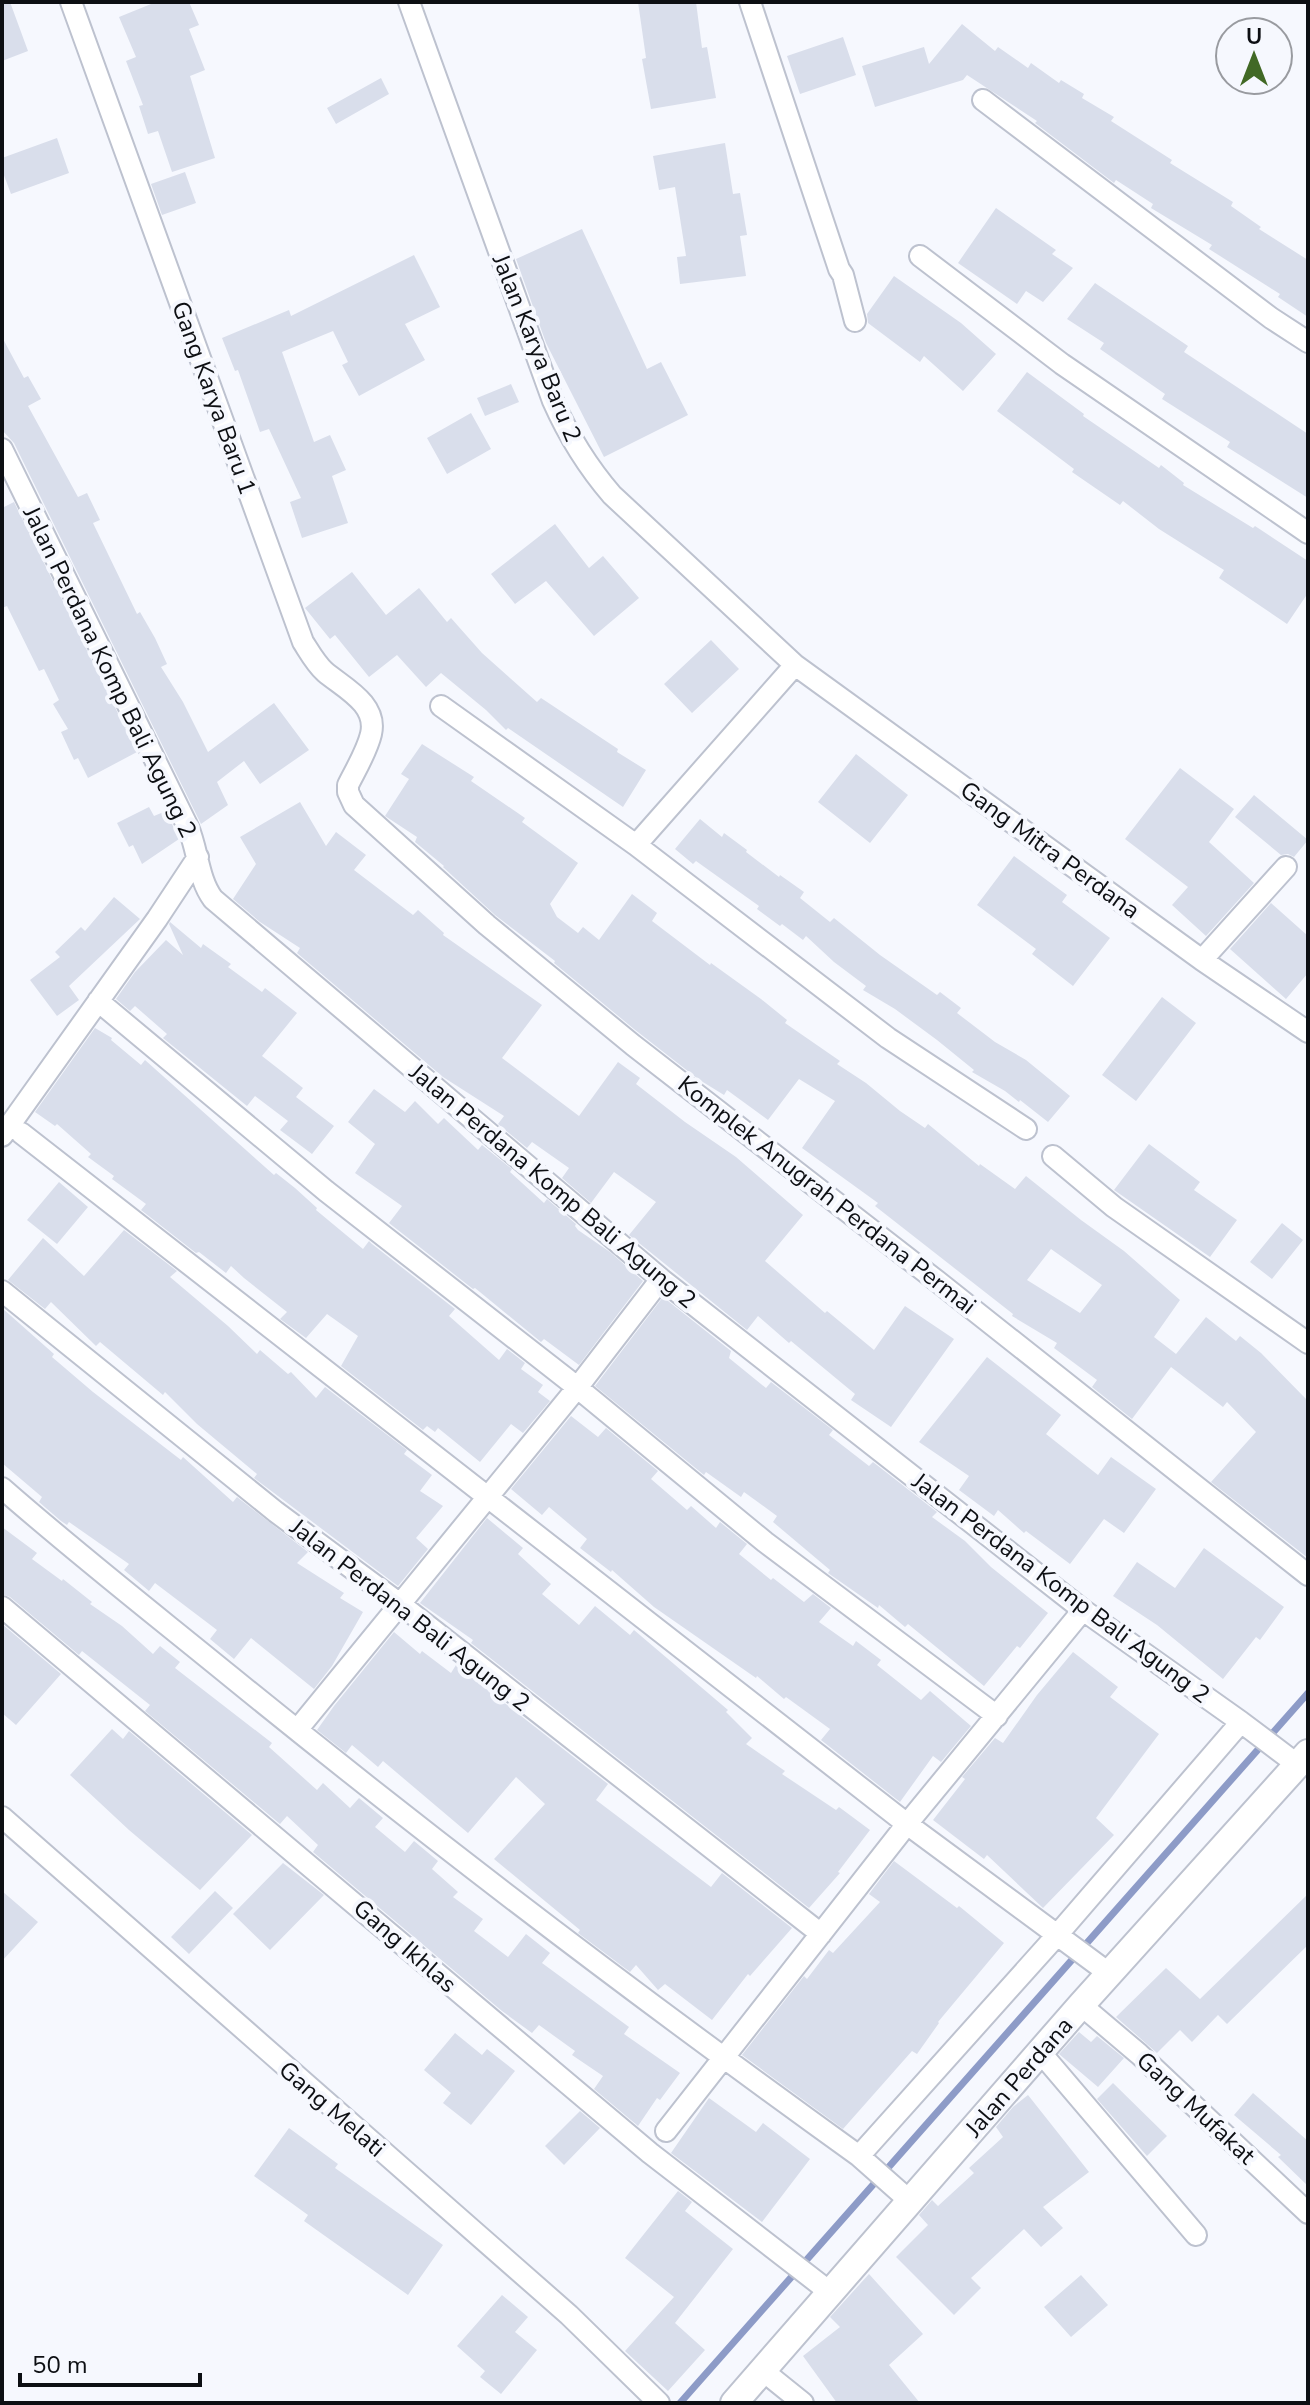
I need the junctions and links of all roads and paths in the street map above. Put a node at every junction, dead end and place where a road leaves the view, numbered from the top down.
1 (71, 2) edge
2 (409, 2) edge
3 (750, 2) edge
4 (983, 100) dead end
5 (920, 256) dead end
6 (855, 321) dead end
7 (1308, 342) edge
8 (2, 449) edge
9 (1308, 533) edge
10 (795, 665) junction
11 (441, 706) dead end
12 (354, 805) joint
13 (636, 845) junction
14 (198, 857) junction
15 (1286, 867) dead end
16 (1202, 960) junction
17 (98, 1001) junction
18 (1308, 1032) edge
19 (1026, 1129) dead end
20 (12, 1134) edge
21 (1053, 1156) dead end
22 (661, 1279) junction
23 (2, 1291) edge
24 (1308, 1343) edge
25 (577, 1388) junction
26 (2, 1488) edge
27 (488, 1496) junction
28 (1308, 1575) edge
29 (400, 1604) junction
30 (2, 1607) edge
31 (1083, 1610) junction
32 (997, 1716) junction
33 (1245, 1725) junction
34 (297, 1730) junction
35 (1297, 1757) edge
36 (2, 1817) edge
37 (907, 1824) junction
38 (821, 1934) junction
39 (1061, 1936) junction
40 (1106, 1971) junction
41 (1081, 2005) junction
42 (1041, 2053) junction
43 (723, 2059) junction
44 (666, 2131) dead end
45 (862, 2159) junction
46 (904, 2196) junction
47 (1308, 2213) edge
48 (1196, 2235) dead end
49 (822, 2285) junction
50 (762, 2370) junction
51 (659, 2403) edge
52 (734, 2403) edge
53 (803, 2403) edge

1 - 12 street, Gang Karya Baru 1
2 - 10 street, Jalan Karya Baru 2
3 - 6 street
4 - 7 street
5 - 9 street
8 - 14 street, Jalan Perdana Komp Bali Agung 2
10 - 13 street
10 - 16 street, Gang Mitra Perdana
11 - 13 street
12 - 28 street, Komplek Anugrah Perdana Permai
13 - 19 street
14 - 17 street
14 - 22 street, Jalan Perdana Komp Bali Agung 2
15 - 16 street
16 - 18 street, Gang Mitra Perdana
17 - 20 street
17 - 25 street
20 - 27 street
21 - 24 street
22 - 25 street
22 - 31 street, Jalan Perdana Komp Bali Agung 2
23 - 29 street, Jalan Perdana Bali Agung 2
25 - 27 street
25 - 32 street
26 - 34 street
27 - 29 street
27 - 37 street
29 - 34 street
29 - 38 street, Jalan Perdana Bali Agung 2
30 - 49 street, Gang Ikhlas
31 - 32 street
31 - 33 street, Jalan Perdana Komp Bali Agung 2
32 - 37 street
33 - 35 street, Jalan Perdana Komp Bali Agung 2
33 - 39 street
34 - 43 street
35 - 40 street, Jalan Perdana
36 - 51 street, Gang Melati
37 - 38 street
37 - 39 street
38 - 43 street
39 - 40 street
39 - 45 street
40 - 41 street, Jalan Perdana
41 - 42 street, Jalan Perdana
41 - 47 street, Gang Mufakat
42 - 46 street, Jalan Perdana
42 - 48 street
43 - 44 street
43 - 45 street
45 - 46 street
46 - 49 street, Jalan Perdana
49 - 50 street, Jalan Perdana
50 - 52 street, Jalan Perdana
50 - 53 street

